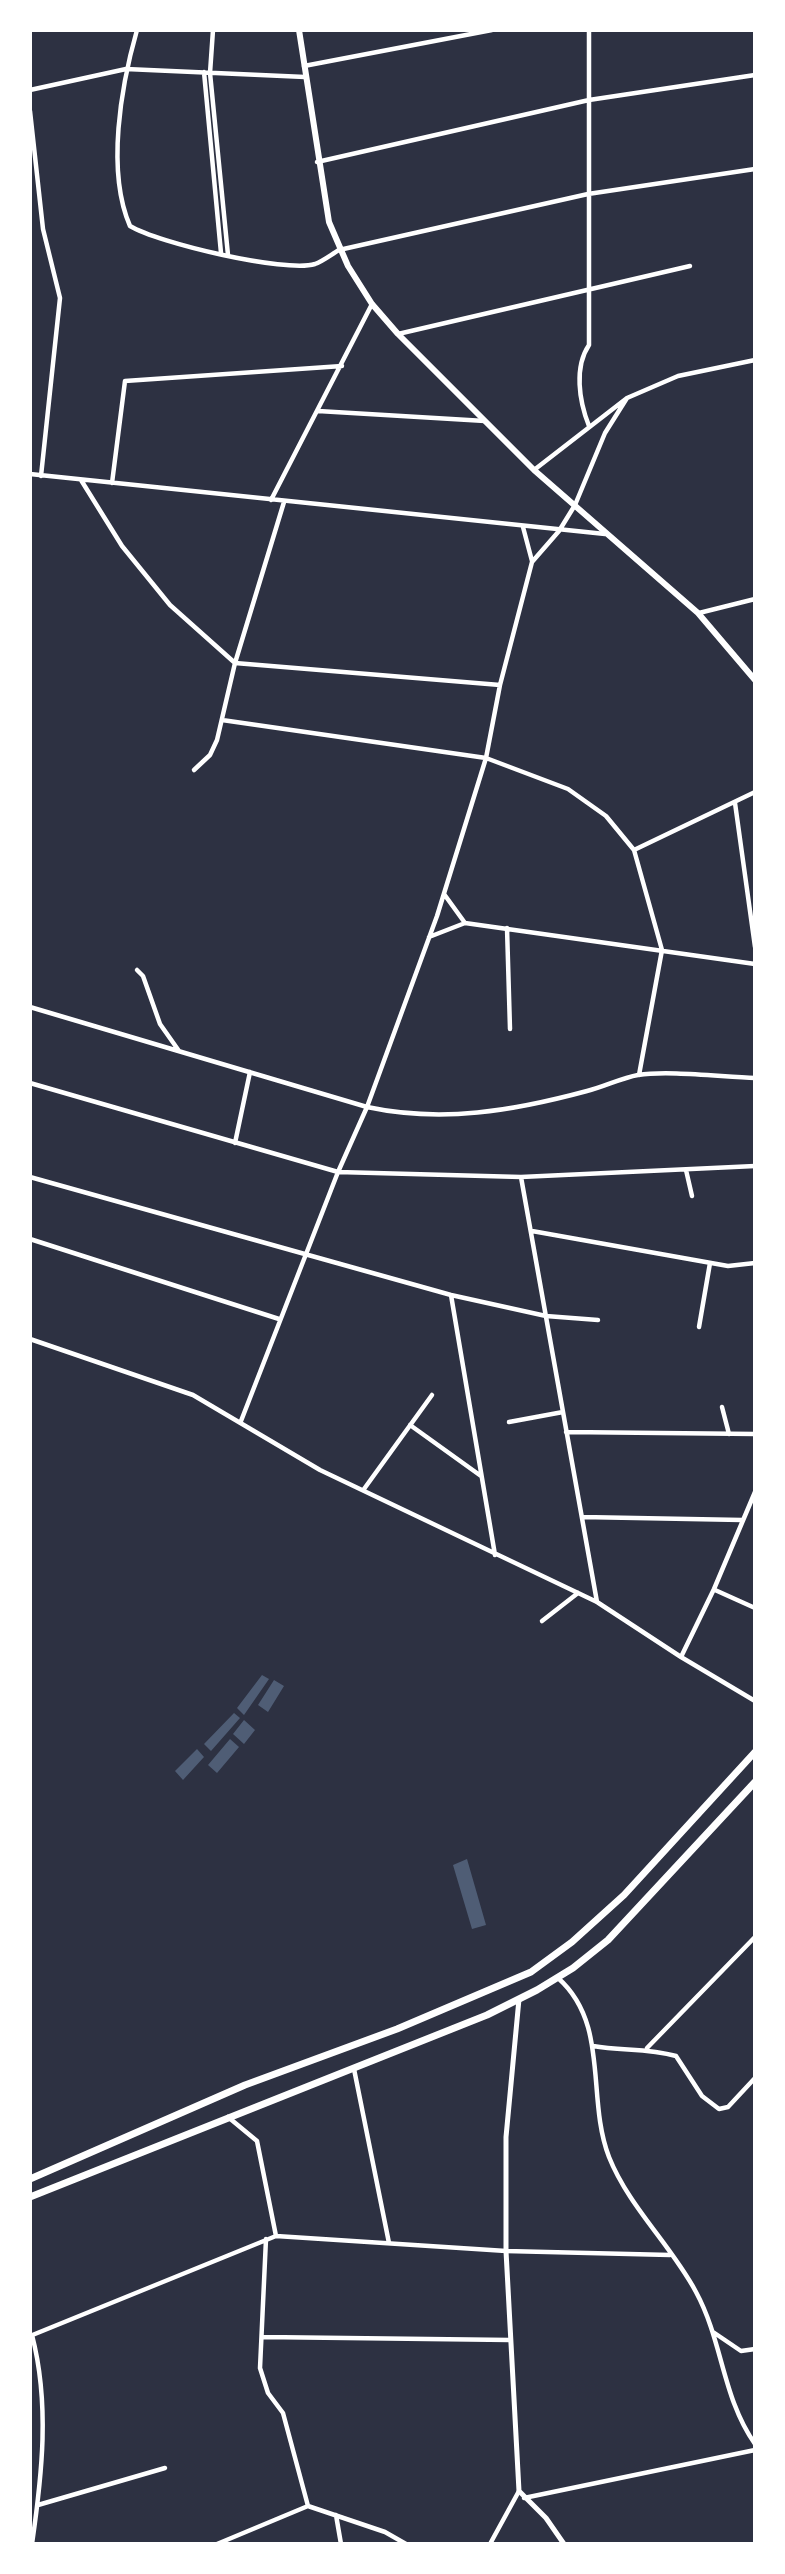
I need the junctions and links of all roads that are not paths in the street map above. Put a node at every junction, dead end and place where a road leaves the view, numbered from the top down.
1 (137, 30) edge
2 (212, 30) edge
3 (299, 30) edge
4 (492, 30) edge
5 (589, 30) edge
6 (304, 66) junction
7 (126, 69) junction
8 (207, 72) junction
9 (755, 75) edge
10 (305, 77) junction
11 (30, 90) edge
12 (589, 100) junction
13 (30, 111) edge
14 (317, 162) junction
15 (755, 169) edge
16 (589, 194) junction
17 (339, 250) junction
18 (221, 253) junction
19 (228, 255) junction
20 (690, 265) dead end
21 (590, 289) junction
22 (372, 304) junction
23 (398, 334) junction
24 (755, 360) edge
25 (342, 366) junction
26 (627, 398) junction
27 (318, 411) junction
28 (485, 421) junction
29 (589, 426) junction
30 (534, 470) junction
31 (30, 474) edge
32 (41, 475) junction
33 (81, 480) junction
34 (111, 483) junction
35 (271, 500) junction
36 (284, 502) junction
37 (575, 505) junction
38 (523, 527) junction
39 (559, 531) junction
40 (606, 534) junction
41 (532, 562) junction
42 (755, 599) edge
43 (698, 614) junction
44 (235, 663) junction
45 (755, 680) edge
46 (500, 685) junction
47 (222, 720) junction
48 (486, 758) junction
49 (194, 770) dead end
50 (755, 792) edge
51 (734, 803) junction
52 (634, 850) junction
53 (444, 894) junction
54 (465, 923) junction
55 (507, 928) junction
56 (429, 937) junction
57 (755, 947) edge
58 (662, 950) junction
59 (755, 964) edge
60 (137, 970) dead end
61 (30, 1007) edge
62 (510, 1029) dead end
63 (180, 1051) junction
64 (250, 1072) junction
65 (639, 1075) junction
66 (755, 1077) edge
67 (30, 1083) edge
68 (367, 1107) junction
69 (235, 1143) junction
70 (755, 1166) edge
71 (686, 1170) junction
72 (338, 1172) junction
73 (30, 1177) edge
74 (521, 1177) junction
75 (692, 1196) dead end
76 (532, 1231) junction
77 (30, 1240) edge
78 (304, 1256) junction
79 (710, 1263) junction
80 (755, 1263) edge
81 (451, 1295) junction
82 (546, 1316) junction
83 (279, 1319) junction
84 (598, 1320) dead end
85 (699, 1327) dead end
86 (30, 1339) edge
87 (432, 1395) dead end
88 (722, 1406) dead end
89 (563, 1412) junction
90 (241, 1421) junction
91 (509, 1422) dead end
92 (410, 1425) junction
93 (566, 1432) junction
94 (729, 1434) junction
95 (755, 1434) edge
96 (482, 1477) junction
97 (364, 1489) junction
98 (755, 1492) edge
99 (582, 1517) junction
100 (742, 1520) junction
101 (495, 1555) junction
102 (714, 1590) junction
103 (578, 1593) junction
104 (597, 1602) junction
105 (755, 1608) edge
106 (542, 1621) dead end
107 (681, 1657) junction
108 (755, 1701) edge
109 (755, 1752) edge
110 (755, 1782) edge
111 (755, 1937) edge
112 (558, 1978) junction
113 (519, 1998) junction
114 (593, 2046) junction
115 (647, 2048) junction
116 (354, 2067) junction
117 (755, 2078) edge
118 (228, 2117) junction
119 (30, 2179) edge
120 (30, 2197) edge
121 (276, 2236) junction
122 (266, 2239) junction
123 (389, 2243) junction
124 (506, 2251) junction
125 (670, 2255) junction
126 (713, 2332) junction
127 (31, 2336) edge
128 (263, 2337) junction
129 (510, 2340) junction
130 (755, 2349) edge
131 (755, 2444) edge
132 (755, 2450) edge
133 (165, 2468) dead end
134 (519, 2491) junction
135 (524, 2498) junction
136 (37, 2505) junction
137 (308, 2506) junction
138 (337, 2515) junction
139 (32, 2544) edge
140 (217, 2544) edge
141 (341, 2544) edge
142 (406, 2544) edge
143 (490, 2544) edge
144 (564, 2544) edge

1 - 7 street
2 - 8 street
3 - 6 main road
4 - 6 street
5 - 12 street
6 - 10 main road
7 - 8 street
7 - 11 street
7 - 18 street
8 - 10 street
8 - 18 street
8 - 19 street
9 - 12 street
10 - 14 main road
12 - 14 street
12 - 16 street
13 - 32 street
14 - 17 main road
15 - 16 street
16 - 17 street
16 - 21 street
17 - 19 street
17 - 22 main road
18 - 19 street
20 - 21 street
21 - 23 street
21 - 29 street
22 - 23 main road
22 - 25 street
23 - 28 main road
24 - 26 street
25 - 27 street
25 - 34 street
26 - 29 street
26 - 37 street
27 - 28 street
27 - 35 street
28 - 30 main road
29 - 30 street
30 - 37 main road
31 - 32 street
32 - 33 street
33 - 34 street
33 - 44 street
34 - 35 street
35 - 36 street
36 - 38 street
36 - 44 street
37 - 39 street
37 - 40 main road
38 - 39 street
38 - 41 street
39 - 40 street
39 - 41 street
40 - 43 main road
41 - 46 street
42 - 43 street
43 - 45 main road
44 - 46 street
44 - 47 street
46 - 48 street
47 - 48 street
47 - 49 street
48 - 52 street
48 - 53 street
50 - 51 street
51 - 52 street
51 - 57 street
52 - 58 street
53 - 54 street
53 - 56 street
54 - 55 street
54 - 56 street
55 - 58 street
55 - 62 street
56 - 68 street
58 - 59 street
58 - 65 street
60 - 63 street
61 - 63 street
63 - 64 street
64 - 68 street
64 - 69 street
65 - 66 street
65 - 68 street
67 - 69 street
68 - 72 street
69 - 72 street
70 - 71 street
71 - 74 street
71 - 75 street
72 - 74 street
72 - 78 street
73 - 78 street
74 - 76 street
76 - 79 street
76 - 82 street
77 - 83 street
78 - 81 street
78 - 83 street
79 - 80 street
79 - 85 street
81 - 82 street
81 - 96 street
82 - 84 street
82 - 89 street
83 - 90 street
86 - 90 street
87 - 92 street
88 - 94 street
89 - 91 street
89 - 93 street
90 - 97 street
92 - 96 street
92 - 97 street
93 - 94 street
93 - 99 street
94 - 95 street
96 - 101 street
97 - 101 street
98 - 100 street
99 - 100 street
99 - 104 street
100 - 102 street
101 - 103 street
102 - 105 street
102 - 107 street
103 - 104 street
103 - 106 street
104 - 107 street
107 - 108 street
109 - 119 highway
110 - 112 highway
111 - 115 street
112 - 113 highway
112 - 114 street
113 - 116 highway
113 - 124 street
114 - 115 street
114 - 125 street
115 - 117 street
116 - 118 highway
116 - 123 street
118 - 120 highway
118 - 121 street
121 - 122 street
121 - 123 street
122 - 127 street
122 - 128 street
123 - 124 street
124 - 125 street
124 - 129 street
125 - 126 street
126 - 130 street
126 - 131 street
127 - 136 street
128 - 129 street
128 - 137 street
129 - 134 street
132 - 135 street
133 - 136 street
134 - 135 street
134 - 143 street
135 - 144 street
136 - 139 street
137 - 138 street
137 - 140 street
138 - 141 street
138 - 142 street

